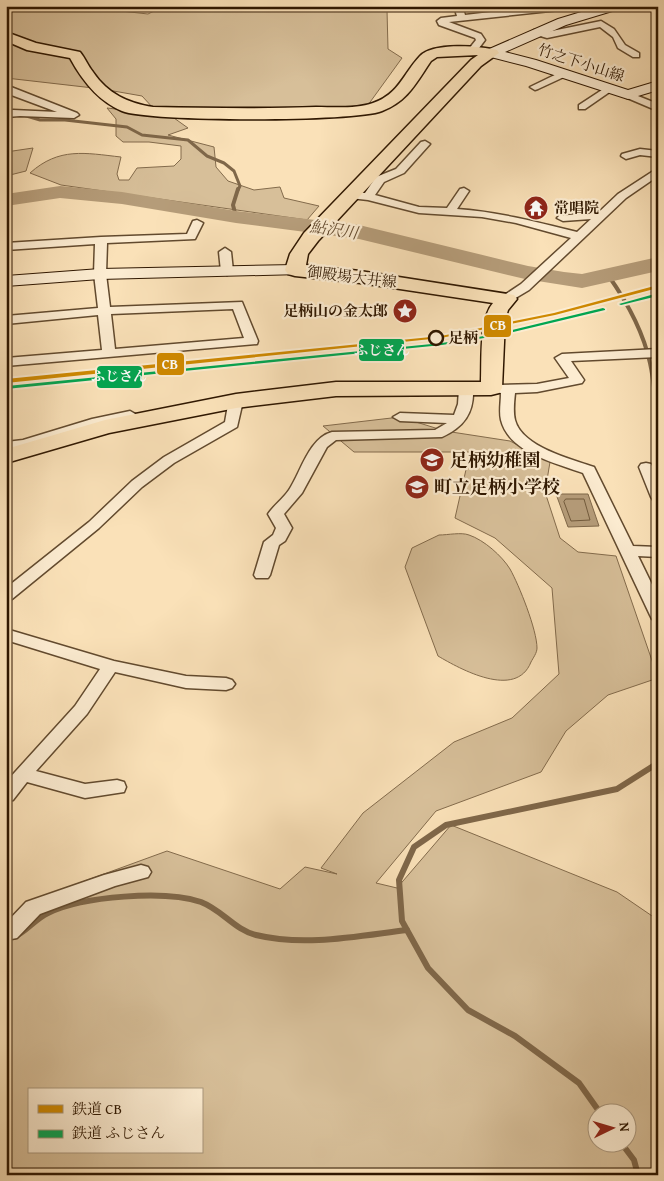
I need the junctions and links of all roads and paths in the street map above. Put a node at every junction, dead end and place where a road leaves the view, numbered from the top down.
1 (458, 6) edge
2 (569, 6) edge
3 (615, 6) edge
4 (462, 18) junction
5 (534, 33) junction
6 (6, 36) edge
7 (473, 50) junction
8 (492, 53) junction
9 (636, 56) dead end
10 (563, 74) junction
11 (658, 85) edge
12 (535, 87) dead end
13 (6, 88) edge
14 (608, 89) junction
15 (628, 95) junction
16 (582, 107) dead end
17 (658, 108) edge
18 (12, 113) edge
19 (425, 144) dead end
20 (658, 154) edge
21 (626, 156) dead end
22 (658, 171) edge
23 (464, 191) dead end
24 (359, 196) junction
25 (450, 212) junction
26 (600, 215) junction
27 (562, 218) dead end
28 (197, 223) dead end
29 (578, 236) junction
30 (101, 240) junction
31 (6, 247) edge
32 (225, 252) dead end
33 (546, 267) joint
34 (295, 270) junction
35 (227, 271) junction
36 (100, 274) junction
37 (6, 281) edge
38 (525, 287) joint
39 (507, 299) junction
40 (103, 311) junction
41 (6, 320) edge
42 (658, 353) edge
43 (109, 354) junction
44 (6, 362) edge
45 (466, 389) junction
46 (500, 389) junction
47 (236, 401) junction
48 (400, 417) dead end
49 (460, 419) junction
50 (6, 446) edge
51 (6, 456) edge
52 (646, 467) dead end
53 (658, 497) edge
54 (627, 551) junction
55 (658, 552) edge
56 (262, 575) dead end
57 (6, 596) edge
58 (658, 615) edge
59 (6, 634) edge
60 (111, 666) junction
61 (226, 684) dead end
62 (23, 774) junction
63 (117, 787) dead end
64 (6, 795) edge
65 (141, 872) dead end
66 (6, 932) edge

1 - 4 street
2 - 4 street
3 - 5 main road
4 - 7 street
5 - 8 main road
5 - 9 street
6 - 7 main road
7 - 8 main road
8 - 10 main road, 竹之下小山線
8 - 24 main road, 御殿場大井線
10 - 12 street
10 - 14 main road, 竹之下小山線
11 - 15 main road, 竹之下小山線
13 - 18 street
14 - 15 main road, 竹之下小山線
14 - 16 street
15 - 17 street
19 - 24 street
20 - 21 street
22 - 26 street
23 - 25 street
24 - 25 street
24 - 34 main road, 御殿場大井線
25 - 29 street
26 - 27 street
26 - 29 street
28 - 30 street
29 - 33 street
30 - 31 street
30 - 36 street
32 - 35 street
33 - 38 street
34 - 35 main road
34 - 39 main road, 御殿場大井線
35 - 36 main road
36 - 37 main road
36 - 40 street
38 - 39 street
39 - 46 main road
40 - 41 street
40 - 43 street
40 - 43 street
42 - 46 street
43 - 44 street
45 - 46 main road
45 - 47 main road
45 - 49 street
46 - 54 street
47 - 50 street
47 - 51 main road
47 - 57 street
48 - 49 street
49 - 56 street
52 - 53 street
54 - 55 street
54 - 58 street
59 - 60 street
60 - 61 street
60 - 62 street
62 - 63 street
62 - 64 street
65 - 66 street

